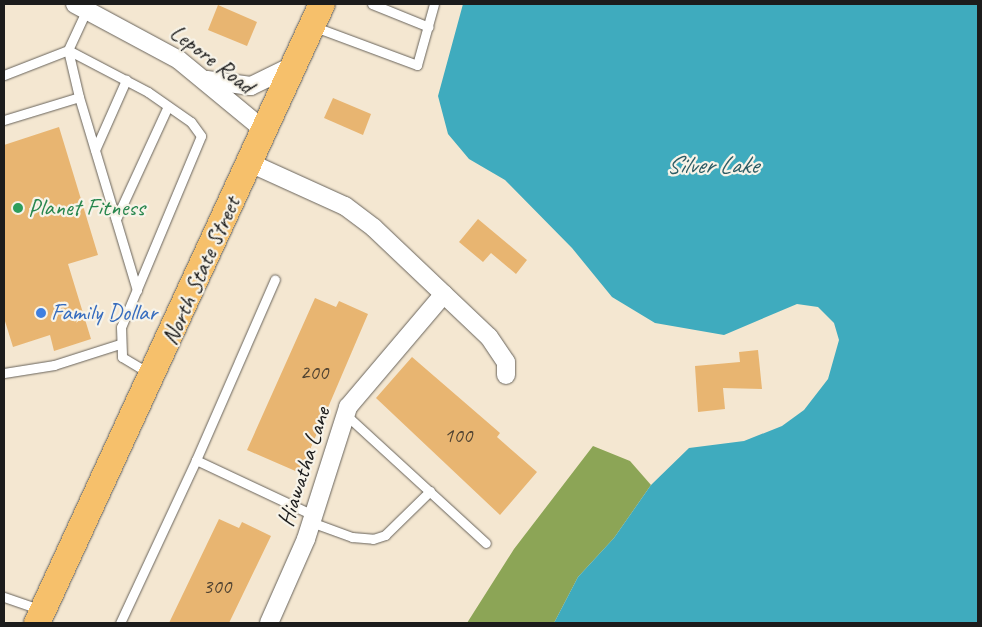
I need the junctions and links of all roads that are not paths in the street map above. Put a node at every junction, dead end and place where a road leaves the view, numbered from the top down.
1 (372, 4) edge
2 (434, 4) edge
3 (79, 5) edge
4 (317, 15) edge
5 (429, 27) junction
6 (68, 50) junction
7 (295, 64) junction
8 (4, 75) edge
9 (126, 80) junction
10 (206, 80) junction
11 (79, 97) junction
12 (168, 106) junction
13 (4, 120) edge
14 (264, 130) junction
15 (95, 150) junction
16 (250, 163) junction
17 (116, 220) junction
18 (275, 278) dead end
19 (137, 290) junction
20 (444, 294) junction
21 (120, 344) junction
22 (4, 373) edge
23 (506, 375) dead end
24 (154, 376) junction
25 (345, 414) junction
26 (196, 460) junction
27 (430, 490) junction
28 (312, 518) junction
29 (486, 543) dead end
30 (4, 597) edge
31 (45, 612) edge
32 (120, 623) edge
33 (269, 623) edge

1 - 5 lane
2 - 5 lane
3 - 6 lane
3 - 10 street, Lepore Road
4 - 5 lane
4 - 7 main road, North State Street
6 - 8 lane
6 - 9 lane
6 - 11 lane
7 - 10 street
7 - 14 main road, North State Street
9 - 12 lane
9 - 15 lane
10 - 14 street, Lepore Road
11 - 13 lane
11 - 15 lane
12 - 17 lane
12 - 19 lane
14 - 16 main road, North State Street
15 - 17 lane
16 - 20 street
16 - 24 main road, North State Street
17 - 19 lane
18 - 26 lane
19 - 21 lane
20 - 23 street
20 - 25 street, Hiawatha Lane
21 - 22 lane
21 - 24 lane
24 - 31 main road, North State Street
25 - 27 lane
25 - 28 street, Hiawatha Lane
26 - 28 lane
26 - 32 lane
27 - 28 lane
27 - 29 lane
28 - 33 street, Hiawatha Lane
30 - 31 lane

